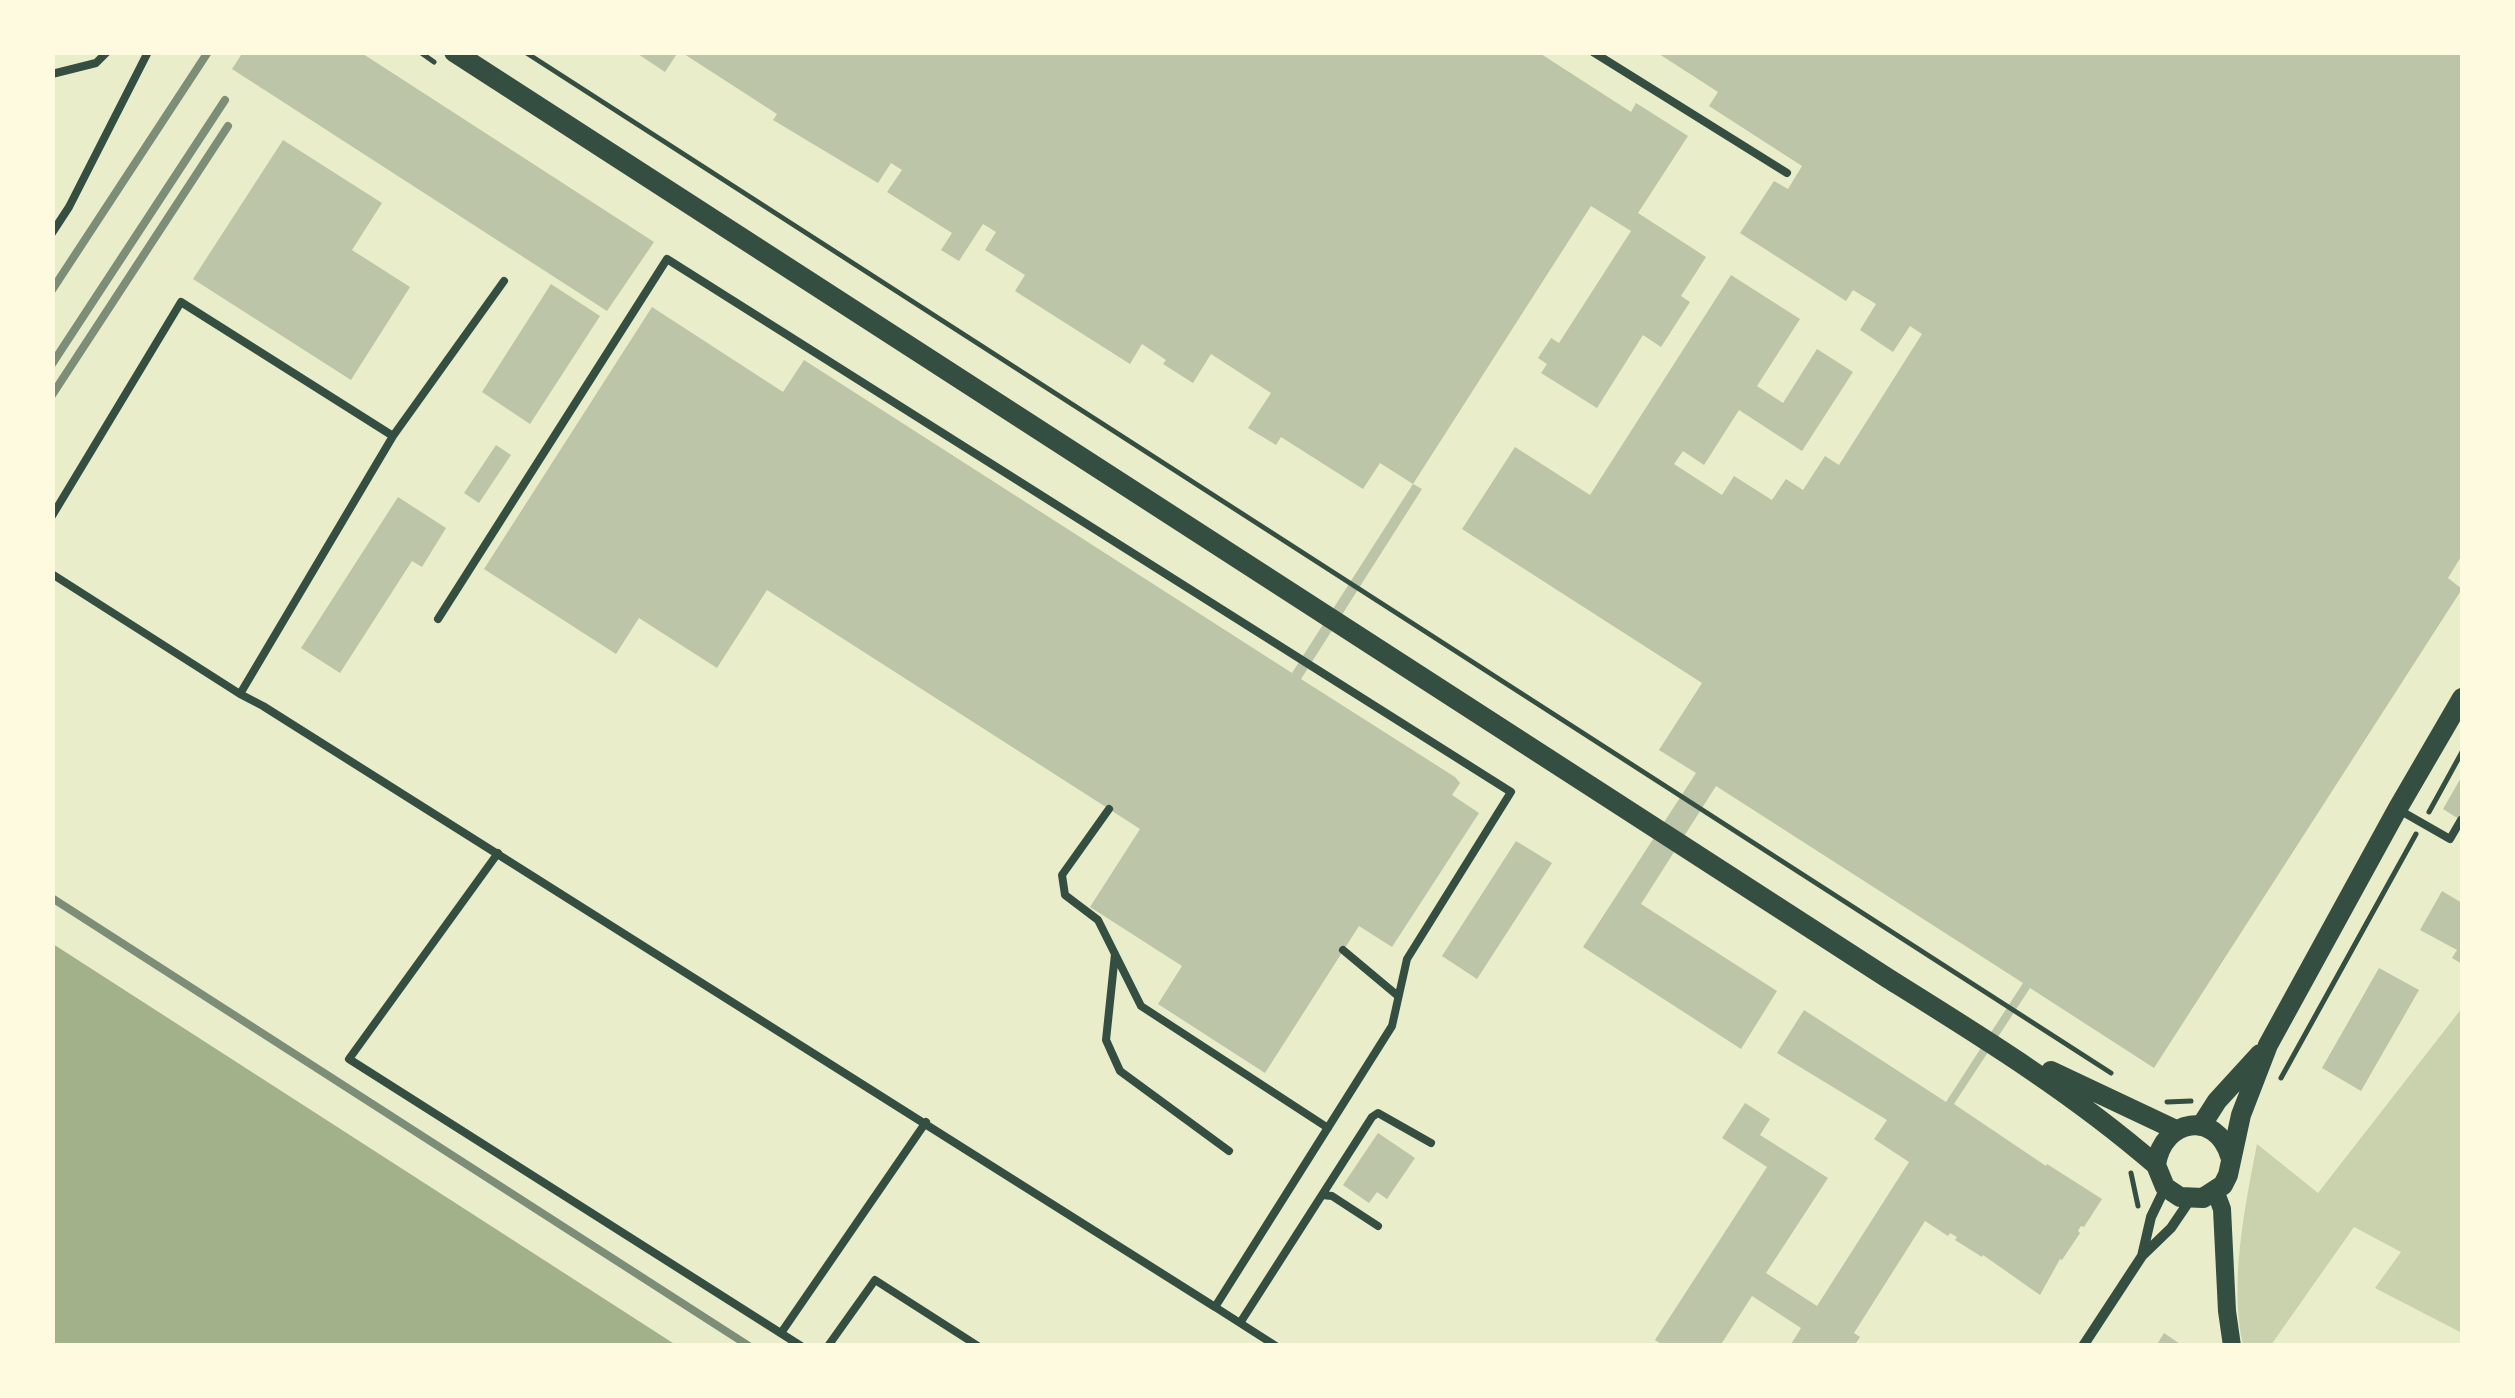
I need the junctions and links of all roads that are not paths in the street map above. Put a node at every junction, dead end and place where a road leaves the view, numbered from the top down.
1 (107, 52) edge
2 (148, 52) edge
3 (454, 52) edge
4 (1598, 54) edge
5 (52, 74) edge
6 (1786, 174) dead end
7 (52, 233) edge
8 (504, 281) dead end
9 (393, 436) junction
10 (52, 516) edge
11 (52, 574) edge
12 (438, 618) dead end
13 (240, 694) junction
14 (2460, 711) edge
15 (2398, 808) junction
16 (1108, 809) dead end
17 (2461, 822) edge
18 (2450, 839) junction
19 (2462, 846) edge
20 (498, 853) junction
21 (1344, 950) dead end
22 (1115, 954) junction
23 (1398, 996) junction
24 (2268, 1045) junction
25 (2008, 1051) junction
26 (926, 1122) junction
27 (2201, 1126) junction
28 (1328, 1128) junction
29 (2176, 1130) junction
30 (1431, 1143) dead end
31 (1229, 1151) dead end
32 (2230, 1156) junction
33 (2156, 1164) junction
34 (2165, 1186) junction
35 (2216, 1193) junction
36 (1322, 1195) junction
37 (2190, 1200) junction
38 (1378, 1226) dead end
39 (2142, 1256) junction
40 (1215, 1306) junction
41 (1240, 1323) junction
42 (781, 1333) junction
43 (802, 1346) edge
44 (828, 1346) edge
45 (978, 1346) edge
46 (1276, 1346) edge
47 (2083, 1346) edge
48 (2232, 1346) edge

1 - 5 lane
2 - 7 lane
3 - 25 main road
4 - 6 lane
8 - 9 lane
9 - 10 lane
9 - 13 lane
11 - 13 lane
12 - 23 lane
13 - 20 lane
14 - 15 main road
15 - 18 lane
15 - 24 main road
16 - 22 lane
17 - 18 lane
18 - 19 lane
20 - 26 lane
20 - 42 lane
21 - 23 lane
22 - 28 lane
22 - 31 lane
23 - 28 lane
24 - 27 main road
24 - 32 main road
25 - 29 main road
25 - 33 main road
26 - 40 lane
26 - 42 lane
27 - 29 main road
27 - 32 main road
28 - 40 lane
29 - 33 main road
30 - 36 lane
32 - 35 main road
33 - 34 main road
34 - 37 main road
34 - 39 street
35 - 37 main road
35 - 48 street
36 - 38 lane
36 - 41 lane
37 - 39 street
39 - 47 street
40 - 41 lane
41 - 46 lane
42 - 43 lane
44 - 45 lane

